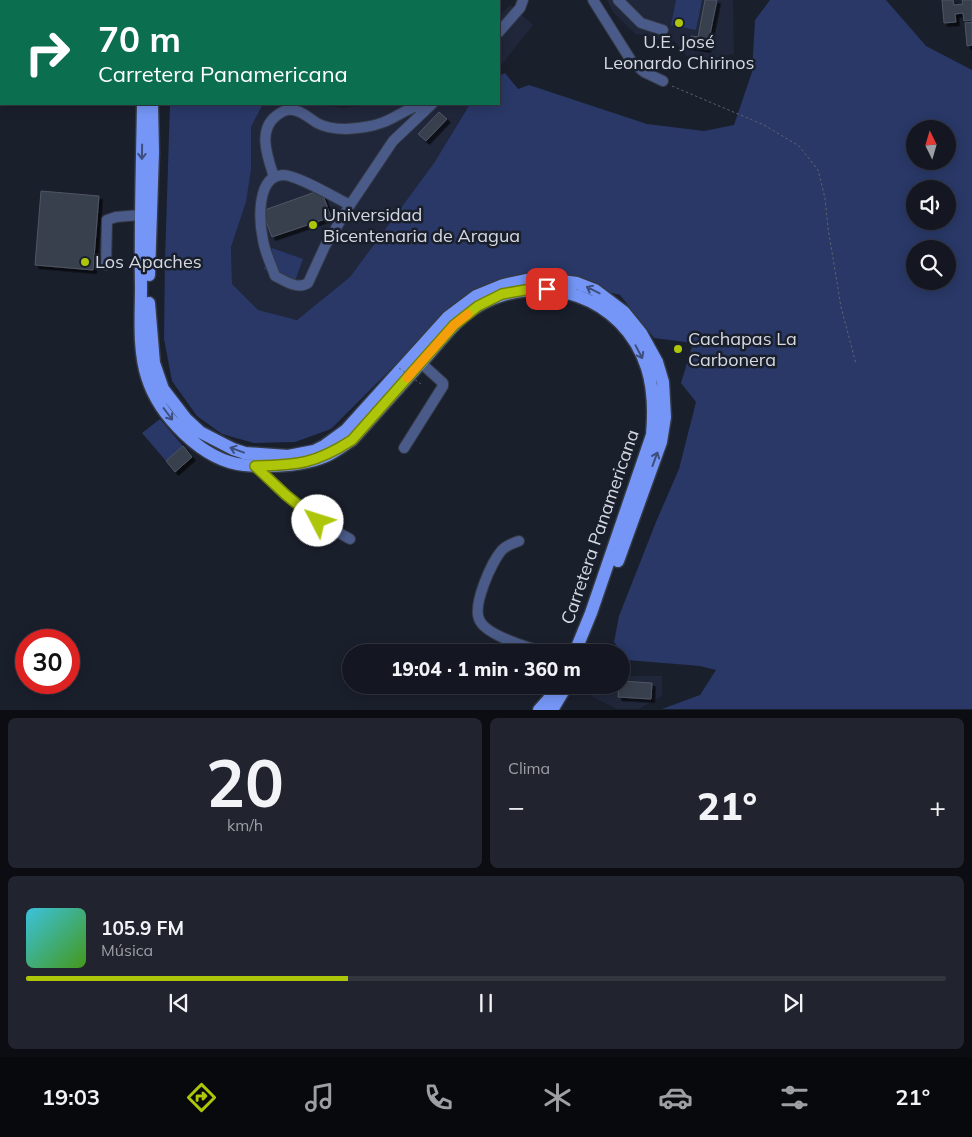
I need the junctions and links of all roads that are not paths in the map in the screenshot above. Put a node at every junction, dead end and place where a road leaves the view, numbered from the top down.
1 (523, 0) edge
2 (593, 0) edge
3 (618, 0) edge
4 (664, 30) dead end
5 (500, 31) edge
6 (663, 81) road end
7 (143, 105) edge
8 (152, 105) edge
9 (419, 105) edge
10 (431, 105) edge
11 (274, 177) junction
12 (350, 204) junction
13 (140, 215) junction
14 (106, 265) dead end
15 (421, 363) junction
16 (404, 448) dead end
17 (255, 466) junction
18 (350, 539) dead end
19 (519, 541) dead end
20 (523, 644) edge
21 (578, 644) edge
22 (587, 644) edge
23 (552, 694) edge
24 (562, 694) edge
25 (539, 710) edge
26 (552, 710) edge

1 - 5 street
2 - 6 street
3 - 4 street
7 -> 13 main road, Carretera Panamericana
22 -> 8 main road, Carretera Panamericana
9 - 11 street
10 - 12 street
11 - 12 street
11 - 12 street
13 - 14 street
13 -> 17 main road, Carretera Panamericana
15 - 16 street
15 - 17 main road, Carretera Panamericana
15 -> 21 main road, Carretera Panamericana
17 - 18 street
19 - 20 street
23 - 25 main road
24 - 26 main road

